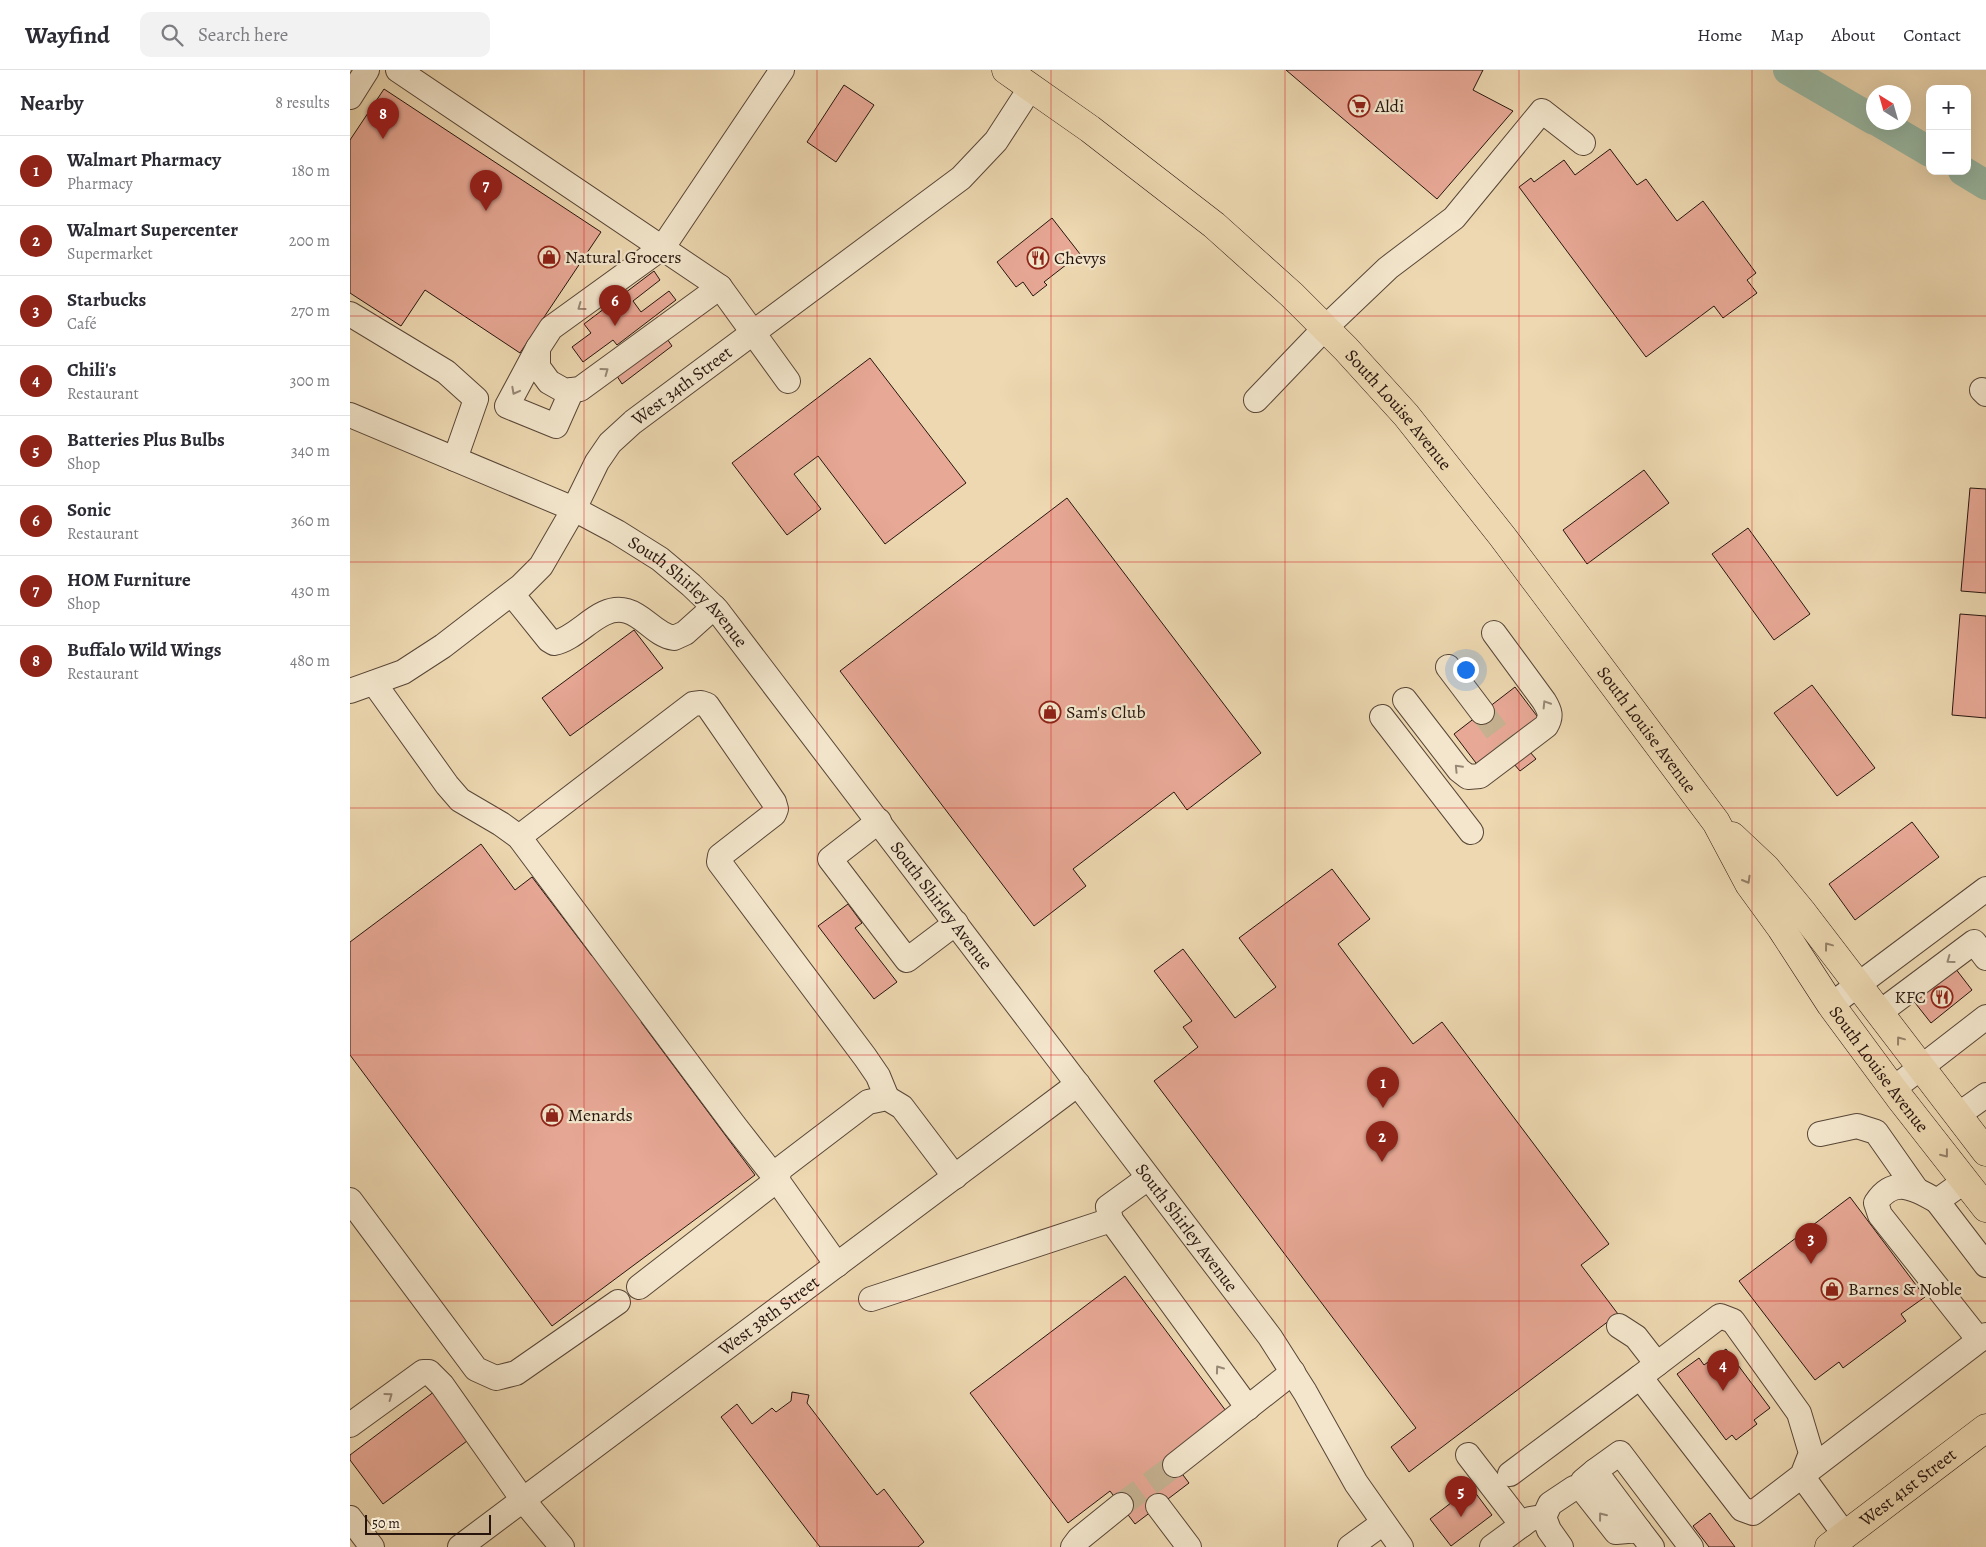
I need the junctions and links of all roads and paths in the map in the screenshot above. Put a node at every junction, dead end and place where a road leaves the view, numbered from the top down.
1 (398, 70) edge
2 (782, 70) edge
3 (1006, 70) edge
4 (1031, 87) junction
5 (1583, 144) dead end
6 (663, 247) junction
7 (720, 287) junction
8 (350, 314) edge
9 (1325, 328) junction
10 (753, 333) junction
11 (538, 348) junction
12 (788, 381) dead end
13 (572, 390) junction
14 (1256, 400) dead end
15 (350, 415) edge
16 (455, 459) junction
17 (574, 509) junction
18 (512, 594) junction
19 (714, 607) junction
20 (1494, 633) dead end
21 (1448, 667) dead end
22 (374, 683) junction
23 (350, 691) edge
24 (1405, 700) dead end
25 (1482, 712) tunnel mouth
26 (1382, 717) dead end
27 (879, 822) junction
28 (1716, 822) junction
29 (1471, 832) dead end
30 (519, 837) junction
31 (1986, 889) edge
32 (956, 923) junction
33 (1986, 958) edge
34 (1858, 985) junction
35 (1831, 1005) junction
36 (1879, 1013) junction
37 (1986, 1017) edge
38 (1921, 1068) junction
39 (1078, 1084) junction
40 (1893, 1089) junction
41 (1986, 1094) edge
42 (887, 1098) junction
43 (1958, 1115) junction
44 (1820, 1134) dead end
45 (1986, 1152) edge
46 (954, 1177) junction
47 (1148, 1178) junction
48 (777, 1180) junction
49 (1965, 1181) junction
50 (1916, 1188) junction
51 (350, 1200) edge
52 (1937, 1201) junction
53 (1986, 1208) edge
54 (1111, 1220) junction
55 (837, 1265) junction
56 (1986, 1265) edge
57 (639, 1286) dead end
58 (871, 1299) dead end
59 (618, 1302) dead end
60 (1619, 1326) dead end
61 (1983, 1337) edge
62 (1648, 1370) junction
63 (1293, 1372) junction
64 (1248, 1408) junction
65 (350, 1425) edge
66 (1986, 1428) edge
67 (1468, 1455) dead end
68 (1175, 1465) tunnel mouth
69 (1596, 1471) junction
70 (1510, 1474) dead end
71 (1802, 1476) junction
72 (1574, 1488) junction
73 (523, 1500) junction
74 (1121, 1505) tunnel mouth
75 (1158, 1506) dead end
76 (1544, 1517) junction
77 (350, 1518) edge
78 (1383, 1523) junction
79 (1522, 1525) junction
80 (1646, 1538) edge
81 (1837, 1541) edge
82 (366, 1545) edge
83 (460, 1547) edge
84 (562, 1547) edge
85 (1073, 1547) edge
86 (1189, 1547) edge
87 (1350, 1547) edge
88 (1401, 1547) edge
89 (1492, 1547) edge
90 (1561, 1547) edge
91 (1691, 1547) edge

1 - 6 street
2 - 6 street
3 - 4 main road, South Louise Avenue
4 - 9 main road, South Louise Avenue
4 - 10 street, West 34th Street
5 - 9 street
6 - 7 street
6 -> 11 street
7 - 10 street
13 -> 7 street
8 - 16 street
9 - 14 street
9 - 28 main road, South Louise Avenue
10 - 12 street
10 - 17 street, West 34th Street
11 - 13 street
11 -> 13 street
15 - 16 street, South Shirley Avenue
16 - 17 street, South Shirley Avenue
17 - 18 street, West 34th Street
17 - 19 street, South Shirley Avenue
18 - 19 street
18 - 22 street, West 34th Street
19 - 27 street, South Shirley Avenue
20 - 24 street
21 - 25 street
22 - 23 street, West 34th Street
22 - 30 street
26 - 29 street
27 - 32 street, South Shirley Avenue
27 - 32 street
34 -> 28 main road, South Louise Avenue
28 -> 35 main road, South Louise Avenue
30 - 42 street
30 - 48 street
31 - 34 street
32 - 39 street, South Shirley Avenue
33 -> 36 street
34 - 35 street
34 - 36 main road, South Louise Avenue
35 - 40 main road, South Louise Avenue
38 -> 36 main road, South Louise Avenue
37 - 38 street
38 - 40 street
38 - 43 main road, South Louise Avenue
39 - 46 street, West 38th Street
39 - 47 street, South Shirley Avenue
40 -> 49 main road, South Louise Avenue
41 - 43 street
42 - 46 street
42 - 48 street
43 - 45 main road, South Louise Avenue
44 - 50 street
46 - 55 street, West 38th Street
47 - 54 street
47 - 63 street, South Shirley Avenue
48 - 55 street
48 - 57 street
49 - 52 street
49 - 53 main road, South Louise Avenue
50 - 52 street
50 - 61 street
51 - 59 street
52 - 56 street
54 - 58 street
64 -> 54 street
55 - 73 street, West 38th Street
60 - 62 street
61 - 71 street
62 - 70 street
62 - 71 street
62 - 71 street
63 - 64 street
63 - 78 street, South Shirley Avenue
64 - 68 street
65 -> 73 street
66 - 81 main road, West 41st Street
67 - 79 street
69 - 72 street
69 - 80 street
69 - 91 street
71 - 81 street
72 - 76 street
80 -> 72 street
73 - 83 street, West 38th Street
73 - 84 street
74 - 85 street
75 - 86 street
76 - 79 street
76 - 90 street
77 - 82 street
78 - 87 street
78 - 88 street, South Shirley Avenue
79 - 89 street

